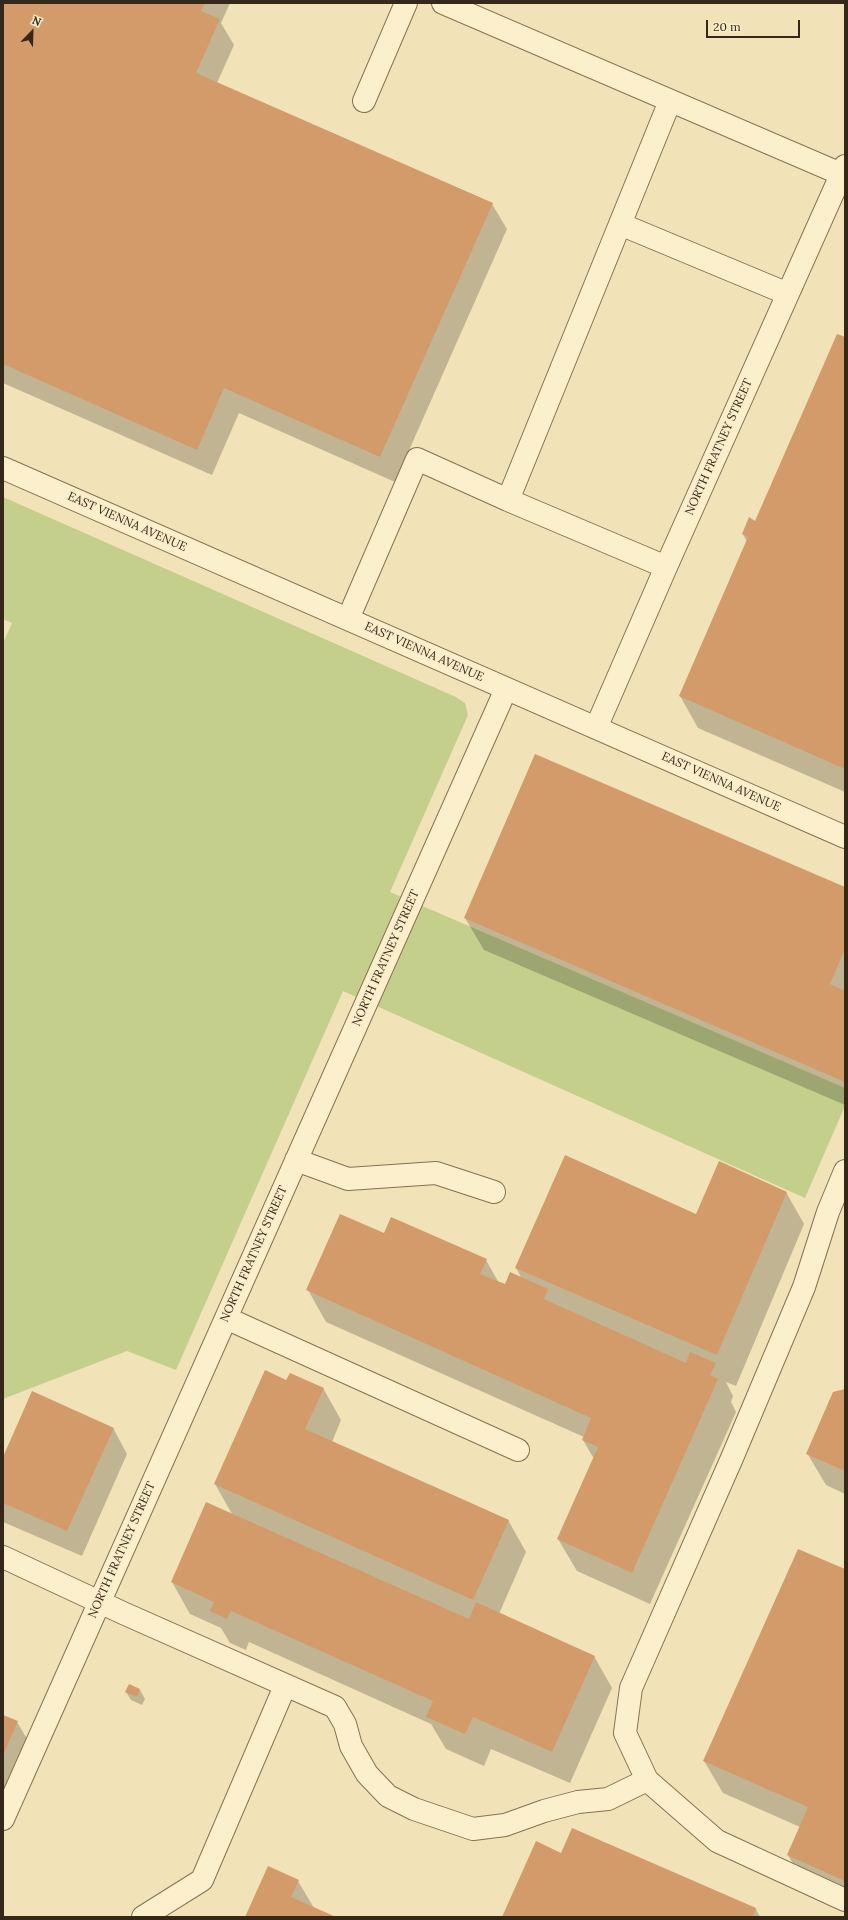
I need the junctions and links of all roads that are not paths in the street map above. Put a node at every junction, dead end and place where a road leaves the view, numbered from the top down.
1 (406, 3) edge
2 (443, 3) edge
3 (364, 101) dead end
4 (670, 101) junction
5 (843, 170) edge
6 (620, 224) junction
7 (788, 294) junction
8 (3, 468) edge
9 (508, 500) junction
10 (666, 567) junction
11 (348, 619) junction
12 (506, 689) junction
13 (596, 728) junction
14 (845, 837) edge
15 (296, 1160) junction
16 (845, 1171) edge
17 (494, 1192) dead end
18 (226, 1318) junction
19 (518, 1450) dead end
20 (3, 1557) edge
21 (99, 1602) junction
22 (285, 1686) junction
23 (647, 1780) junction
24 (3, 1819) edge
25 (845, 1900) edge
26 (143, 1917) edge

1 - 3 street
2 - 4 street
4 - 5 street
4 - 6 street
5 - 7 street, NORTH FRATNEY STREET
6 - 7 street
6 - 9 street
7 - 10 street, NORTH FRATNEY STREET
8 - 11 street, EAST VIENNA AVENUE
9 - 10 street
9 - 11 street
10 - 13 street, NORTH FRATNEY STREET
11 - 12 street, EAST VIENNA AVENUE
12 - 13 street, EAST VIENNA AVENUE
12 - 15 street, NORTH FRATNEY STREET
13 - 14 street, EAST VIENNA AVENUE
15 - 17 street
15 - 18 street, NORTH FRATNEY STREET
16 - 23 street
18 - 19 street
18 - 21 street, NORTH FRATNEY STREET
20 - 21 street
21 - 22 street
21 - 24 street, NORTH FRATNEY STREET
22 - 23 street
22 - 26 street
23 - 25 street

